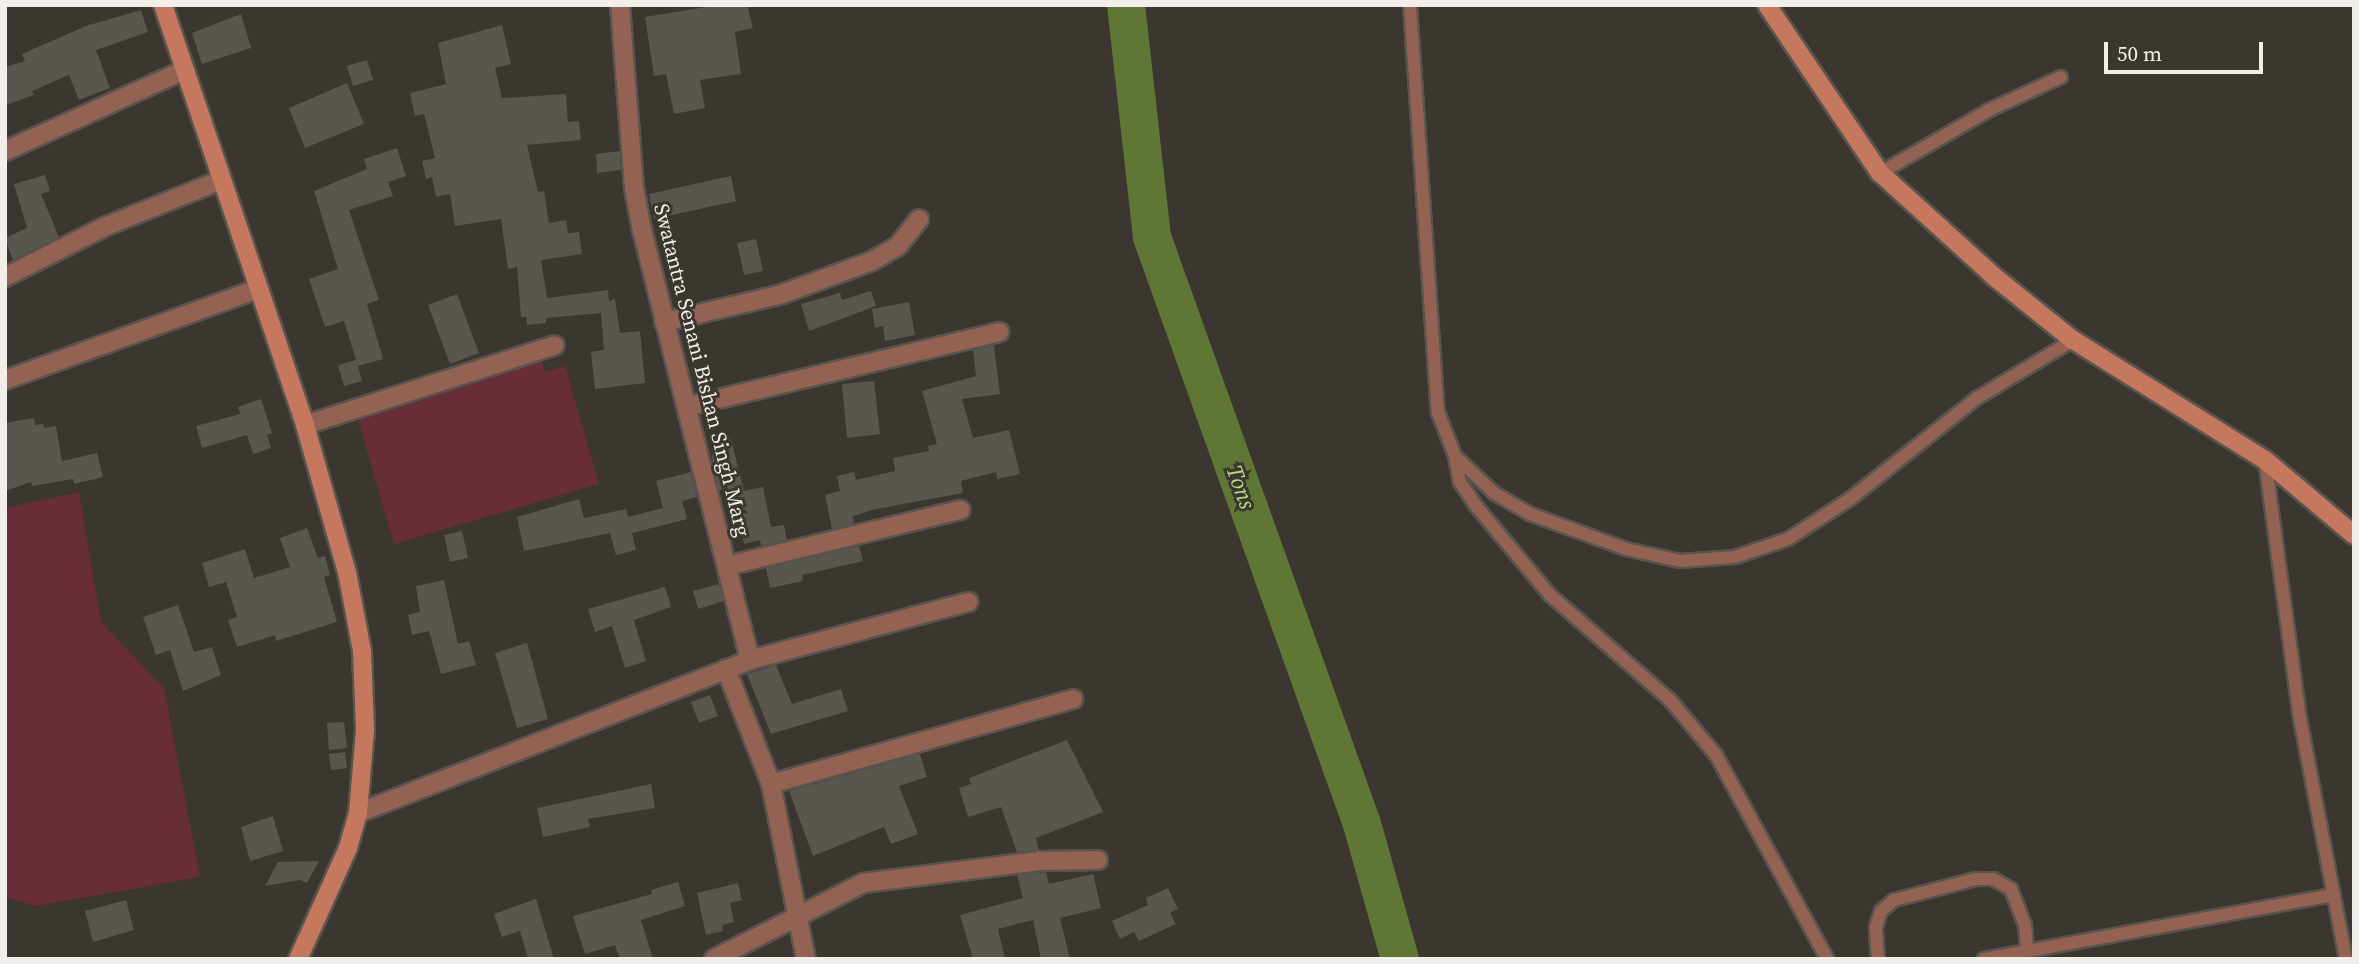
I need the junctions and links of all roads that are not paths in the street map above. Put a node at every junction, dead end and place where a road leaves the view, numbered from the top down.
1 (163, 5) edge
2 (620, 5) edge
3 (1409, 5) edge
4 (1767, 5) edge
5 (184, 70) junction
6 (2061, 77) dead end
7 (5, 150) edge
8 (1880, 173) junction
9 (219, 181) junction
10 (919, 219) dead end
11 (5, 277) edge
12 (258, 289) junction
13 (664, 322) junction
14 (999, 332) dead end
15 (2073, 340) junction
16 (555, 345) dead end
17 (5, 380) edge
18 (689, 406) junction
19 (305, 425) junction
20 (1455, 456) junction
21 (2266, 460) junction
22 (960, 510) dead end
23 (2354, 535) edge
24 (727, 566) junction
25 (968, 603) dead end
26 (750, 660) junction
27 (726, 669) junction
28 (1073, 699) dead end
29 (771, 784) junction
30 (358, 813) junction
31 (1098, 860) dead end
32 (2334, 895) junction
33 (794, 917) junction
34 (2027, 950) junction
35 (298, 959) edge
36 (714, 959) edge
37 (806, 959) edge
38 (1827, 959) edge
39 (1878, 959) edge
40 (1984, 959) edge
41 (2346, 959) edge

1 - 5 street
2 - 13 street, Swatantra Senani Bishan Singh Marg
3 - 20 lane
4 - 8 street
5 - 7 street
5 - 9 street
6 - 8 lane
8 - 15 street
9 - 11 street
9 - 12 street
10 - 13 street
12 - 17 street
12 - 19 street
13 - 18 street, Swatantra Senani Bishan Singh Marg
14 - 18 street
15 - 20 lane
15 - 21 street
16 - 19 street
18 - 24 street, Swatantra Senani Bishan Singh Marg
19 - 30 street
20 - 38 lane
21 - 23 street
21 - 32 lane
22 - 24 street
24 - 26 street, Swatantra Senani Bishan Singh Marg
25 - 26 street
26 - 27 street
27 - 29 street
27 - 30 street
28 - 29 street
29 - 33 street
30 - 35 street
31 - 33 street
32 - 34 lane
32 - 41 lane
33 - 36 street
33 - 37 street
34 - 39 lane
34 - 40 lane

